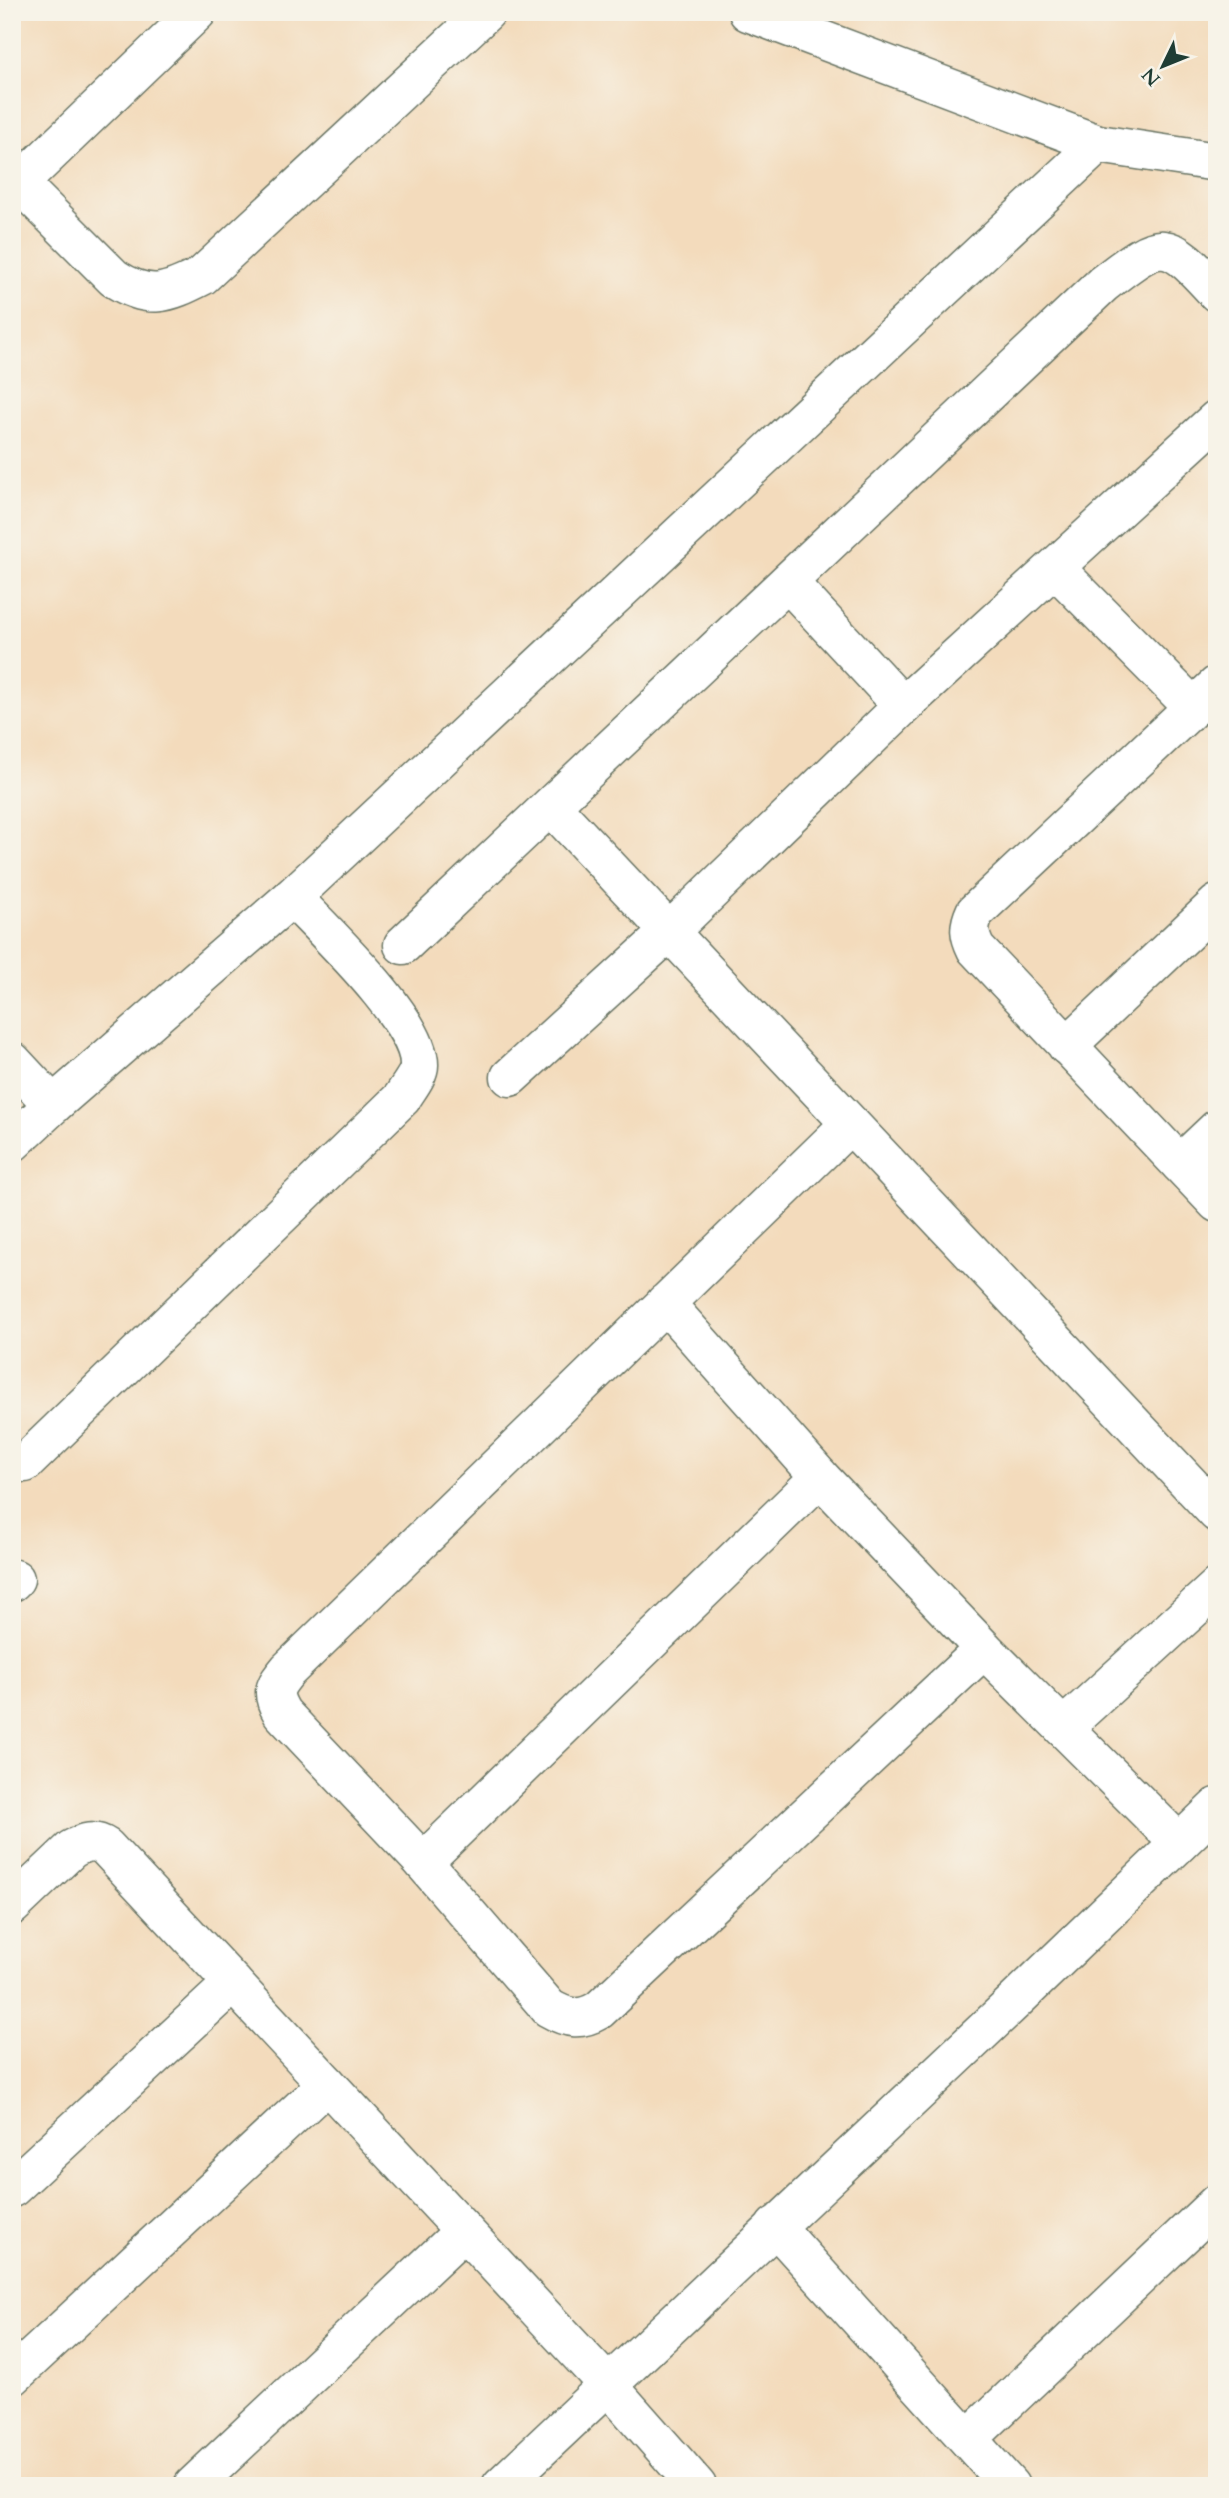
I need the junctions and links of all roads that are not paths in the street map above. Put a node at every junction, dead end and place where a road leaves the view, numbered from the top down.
1 (197, 12) edge
2 (486, 12) edge
3 (748, 12) edge
4 (1098, 144) junction
5 (1217, 162) edge
6 (16, 186) edge
7 (1217, 293) edge
8 (1217, 419) edge
9 (1055, 568) junction
10 (788, 582) junction
11 (1205, 696) edge
12 (903, 706) junction
13 (551, 806) junction
14 (292, 897) junction
15 (1217, 904) edge
16 (669, 932) junction
17 (404, 945) dead end
18 (1067, 1046) junction
19 (12, 1061) edge
20 (510, 1077) dead end
21 (53, 1105) junction
22 (850, 1124) junction
23 (1217, 1129) edge
24 (12, 1143) edge
25 (1180, 1164) junction
26 (1217, 1203) edge
27 (665, 1303) junction
28 (25, 1463) dead end
29 (820, 1477) junction
30 (1217, 1513) edge
31 (1217, 1587) edge
32 (984, 1650) junction
33 (1063, 1728) junction
34 (1217, 1807) edge
35 (1179, 1843) junction
36 (423, 1861) junction
37 (12, 1906) edge
38 (233, 1983) junction
39 (327, 2084) junction
40 (12, 2188) edge
41 (1217, 2203) edge
42 (775, 2226) junction
43 (464, 2231) junction
44 (12, 2377) edge
45 (607, 2384) junction
46 (968, 2439) junction
47 (193, 2486) edge
48 (501, 2486) edge
49 (697, 2486) edge
50 (1010, 2486) edge

1 - 6 street
2 - 6 street
3 - 4 street
4 - 5 street
4 - 14 street
7 - 10 street
8 - 9 street
9 - 11 street
9 - 12 street
10 - 12 street
10 - 13 street
11 - 18 street
12 - 16 street
13 - 16 street
13 - 17 street
14 - 21 street
14 - 28 street
15 - 18 street
16 - 20 street
16 - 22 street
18 - 25 street
19 - 21 street
21 - 24 street
22 - 27 street
22 - 30 street
23 - 25 street
25 - 26 street
27 - 29 street
27 - 36 street
29 - 32 street
29 - 36 street
31 - 33 street
32 - 33 street
32 - 36 street
33 - 35 street
34 - 35 street
35 - 42 street
37 - 38 street
38 - 39 street
38 - 40 street
39 - 43 street
39 - 44 street
41 - 46 street
42 - 45 street
42 - 46 street
43 - 45 street
43 - 47 street
45 - 48 street
45 - 49 street
46 - 50 street

